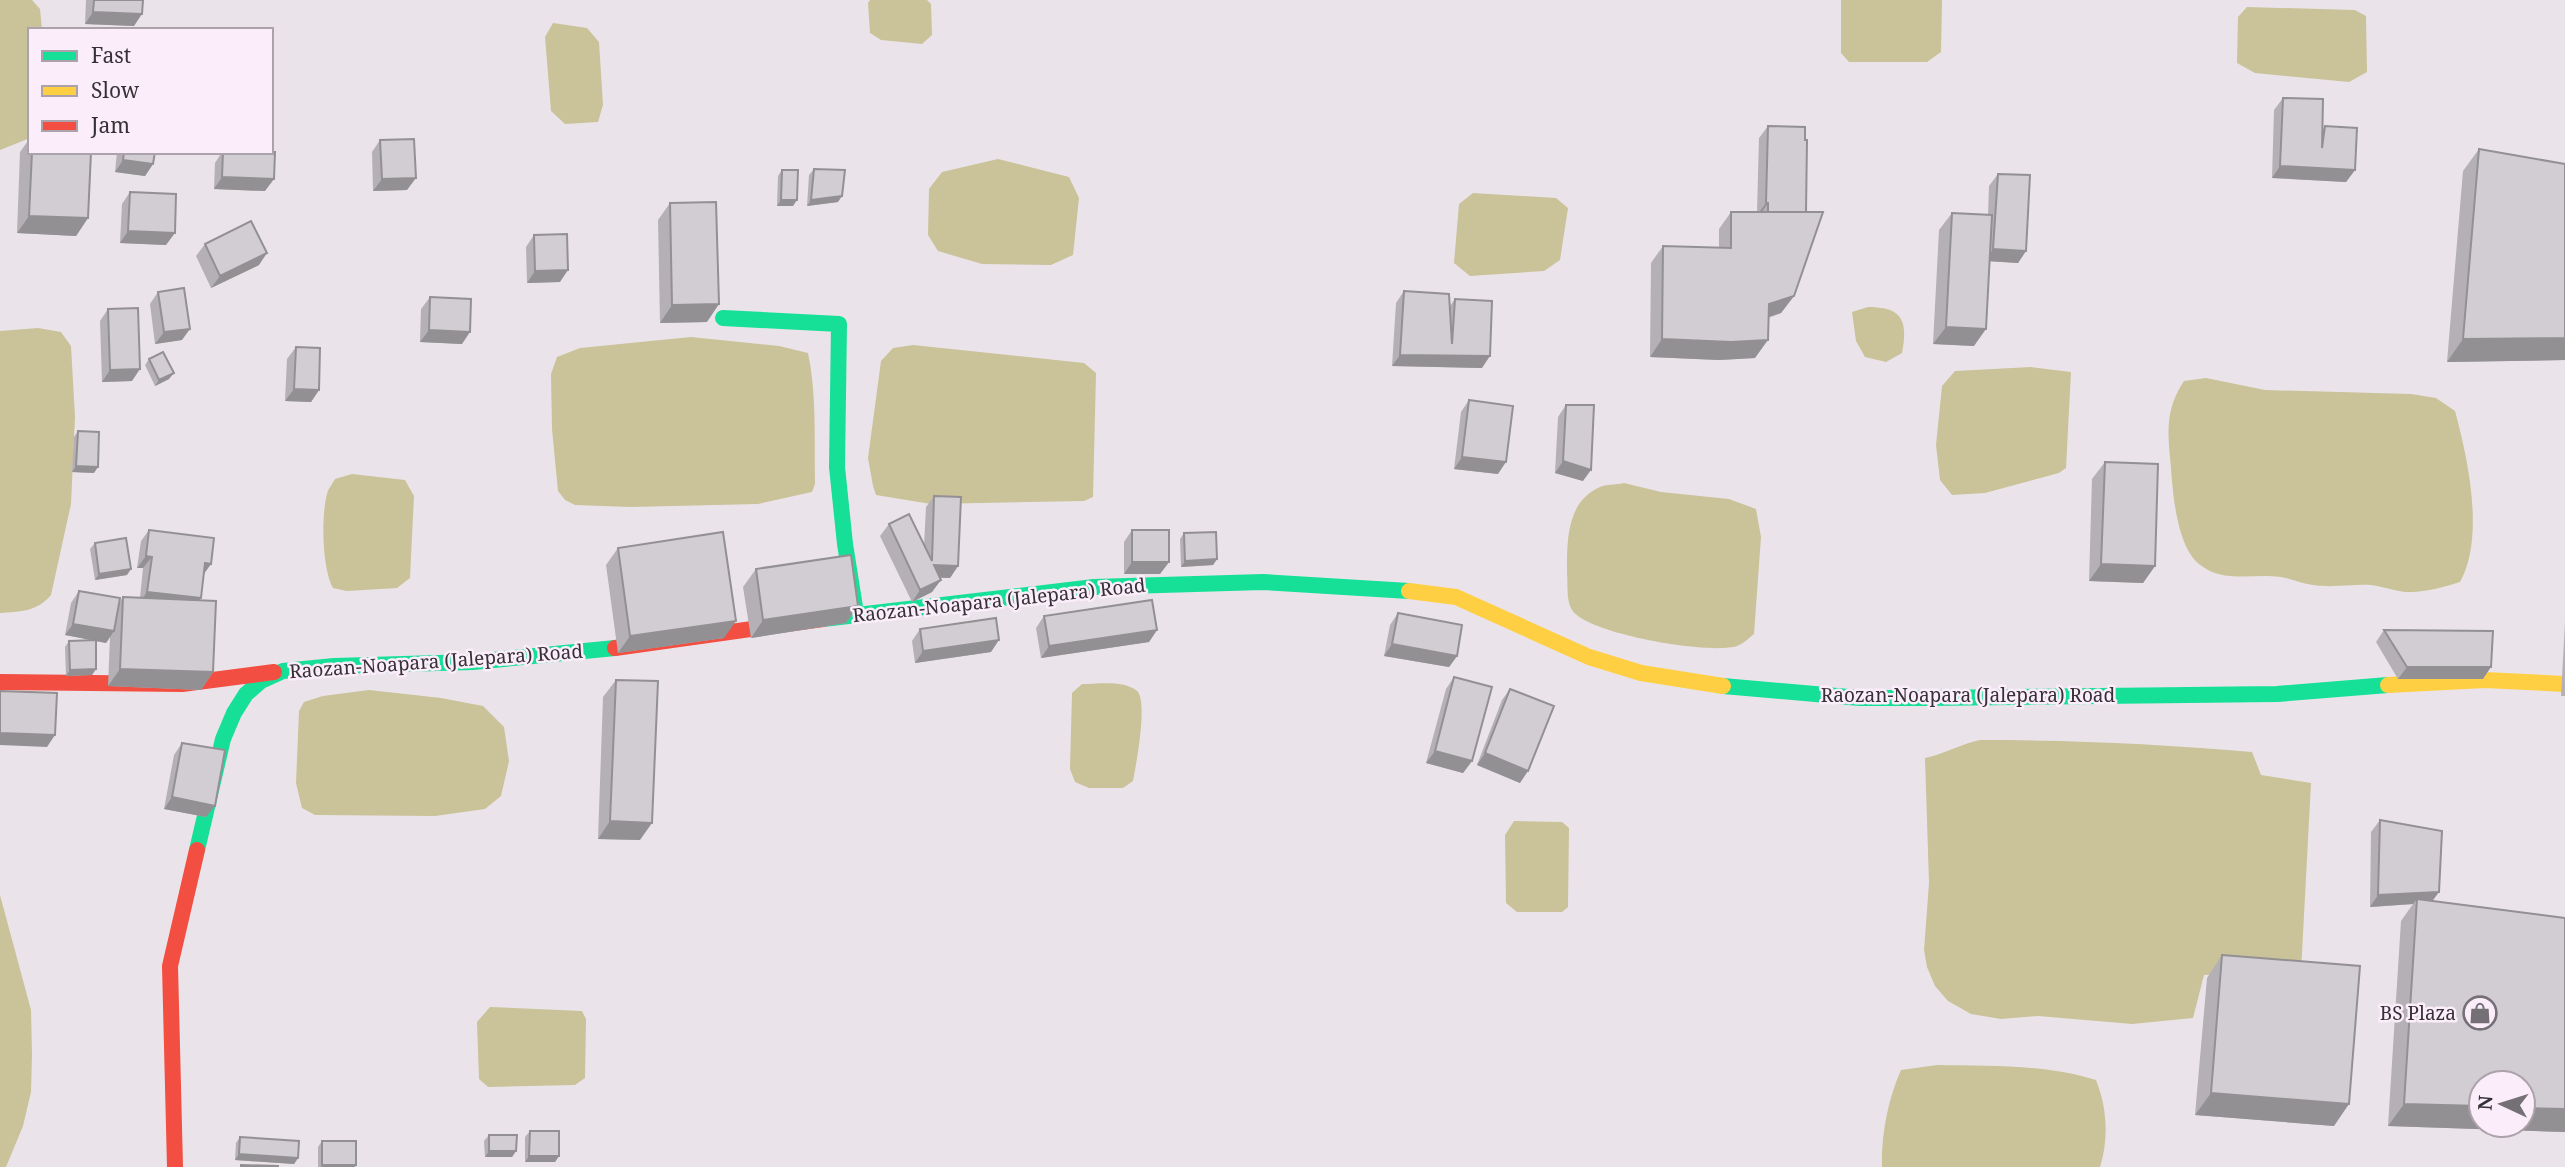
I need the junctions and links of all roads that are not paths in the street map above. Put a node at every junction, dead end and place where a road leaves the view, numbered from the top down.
1 (723, 318) dead end
2 (856, 614) junction
3 (283, 671) junction
4 (0, 682) edge
5 (2565, 684) edge
6 (175, 1167) edge

1 - 2 main road
2 - 3 main road, Raozan-Noapara (Jalepara) Road
2 - 5 main road, Raozan-Noapara (Jalepara) Road
3 - 4 main road
3 - 6 main road, Raozan-Noapara (Jalepara) Road

